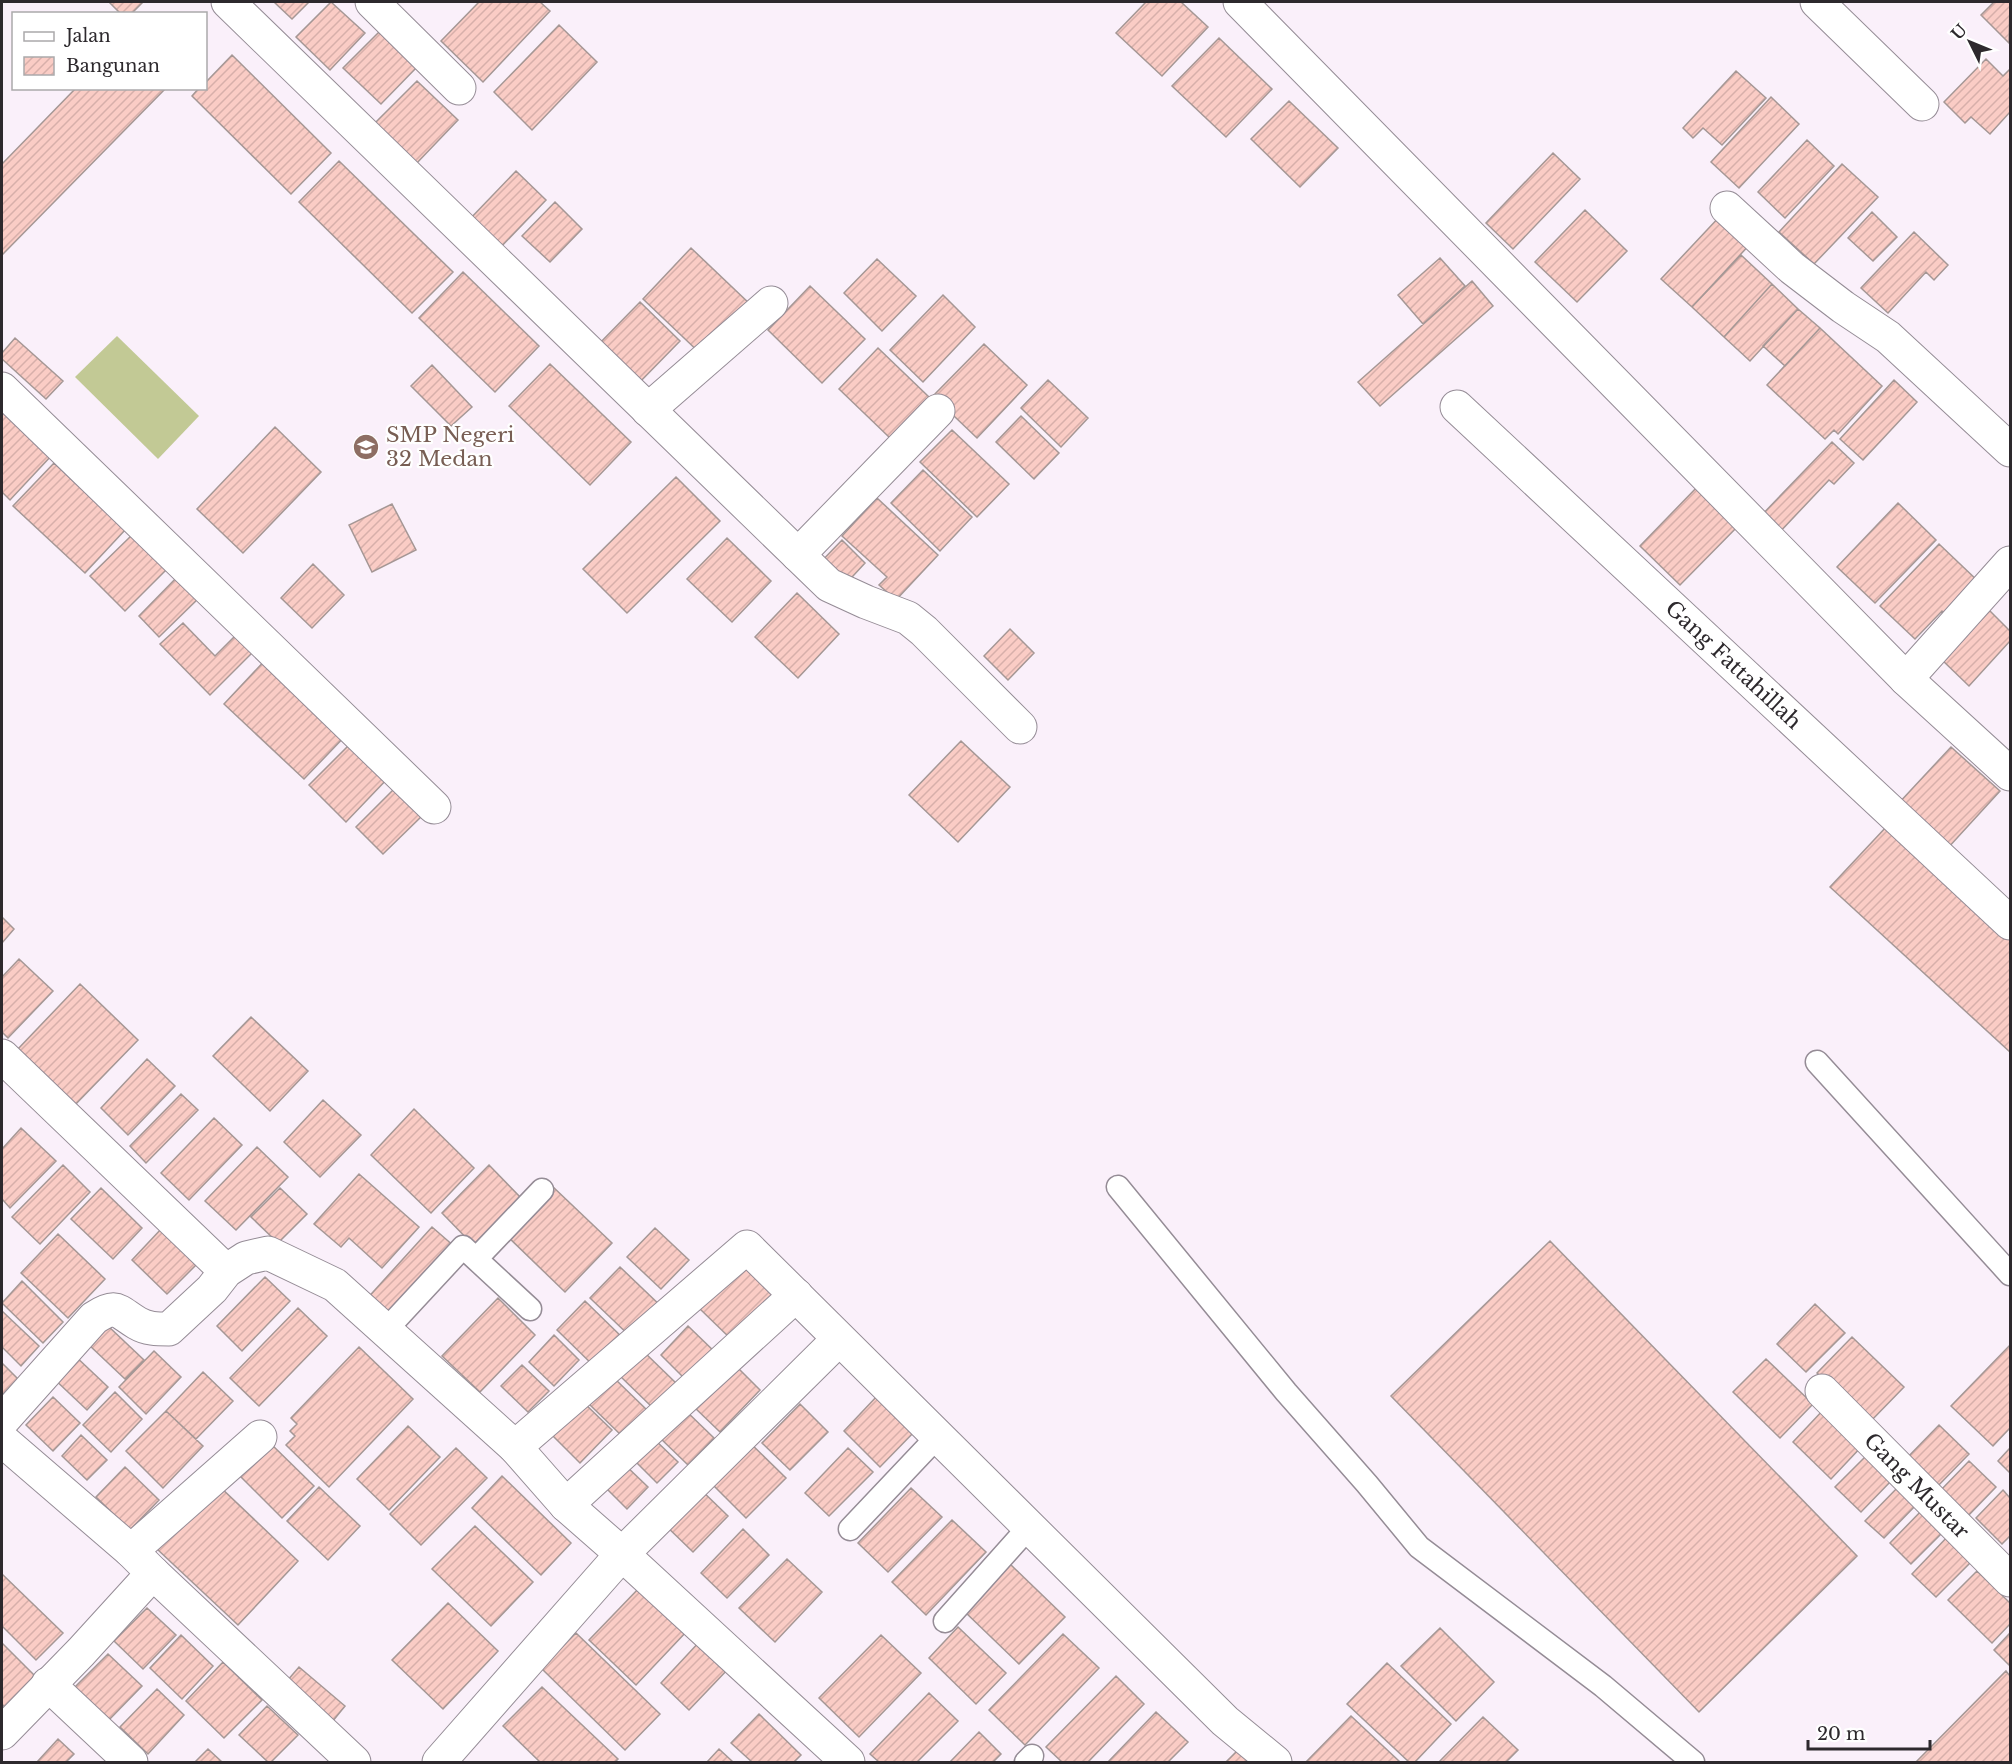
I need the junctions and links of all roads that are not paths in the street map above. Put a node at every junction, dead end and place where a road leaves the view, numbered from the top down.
1 (228, 2) edge
2 (372, 2) edge
3 (1240, 2) edge
4 (1817, 2) edge
5 (459, 88) dead end
6 (1922, 104) dead end
7 (1727, 208) dead end
8 (771, 303) dead end
9 (2, 389) edge
10 (1457, 407) dead end
11 (648, 410) junction
12 (938, 411) dead end
13 (2010, 450) edge
14 (798, 555) junction
15 (2010, 563) edge
16 (1906, 679) junction
17 (1020, 727) dead end
18 (2010, 774) edge
19 (434, 807) dead end
20 (2010, 923) edge
21 (2, 1056) edge
22 (1817, 1062) dead end
23 (1118, 1187) dead end
24 (542, 1190) dead end
25 (476, 1259) junction
26 (225, 1271) junction
27 (2010, 1274) edge
28 (796, 1295) junction
29 (530, 1309) dead end
30 (385, 1331) junction
31 (839, 1338) junction
32 (1822, 1391) dead end
33 (2, 1421) edge
34 (938, 1436) junction
35 (260, 1437) dead end
36 (2, 1440) edge
37 (515, 1447) junction
38 (566, 1505) junction
39 (1029, 1527) junction
40 (850, 1529) dead end
41 (622, 1554) junction
42 (142, 1562) junction
43 (2010, 1580) edge
44 (945, 1621) dead end
45 (48, 1684) junction
46 (2, 1733) edge
47 (131, 1762) edge
48 (354, 1762) edge
49 (439, 1762) edge
50 (845, 1762) edge
51 (1275, 1762) edge
52 (1693, 1762) edge

1 - 11 street
2 - 5 street
3 - 16 street
4 - 6 street
7 - 13 street
8 - 11 street
9 - 19 street
10 - 20 street, Gang Fattahillah
11 - 14 street
12 - 14 street
14 - 17 street
15 - 16 street
16 - 18 street
21 - 26 street
22 - 27 lane
23 - 52 lane
24 - 25 lane
25 - 29 lane
25 - 30 lane
26 - 30 street
26 - 33 street
28 - 31 street
28 - 37 street
28 - 38 street
30 - 37 street
31 - 34 street
31 - 41 street
32 - 43 street, Gang Mustar
34 - 39 street
34 - 40 lane
35 - 42 street
36 - 42 street
37 - 38 street
38 - 41 street
39 - 44 lane
39 - 51 street
41 - 49 street
41 - 50 street
42 - 45 street
42 - 48 street
45 - 46 street
45 - 47 street

